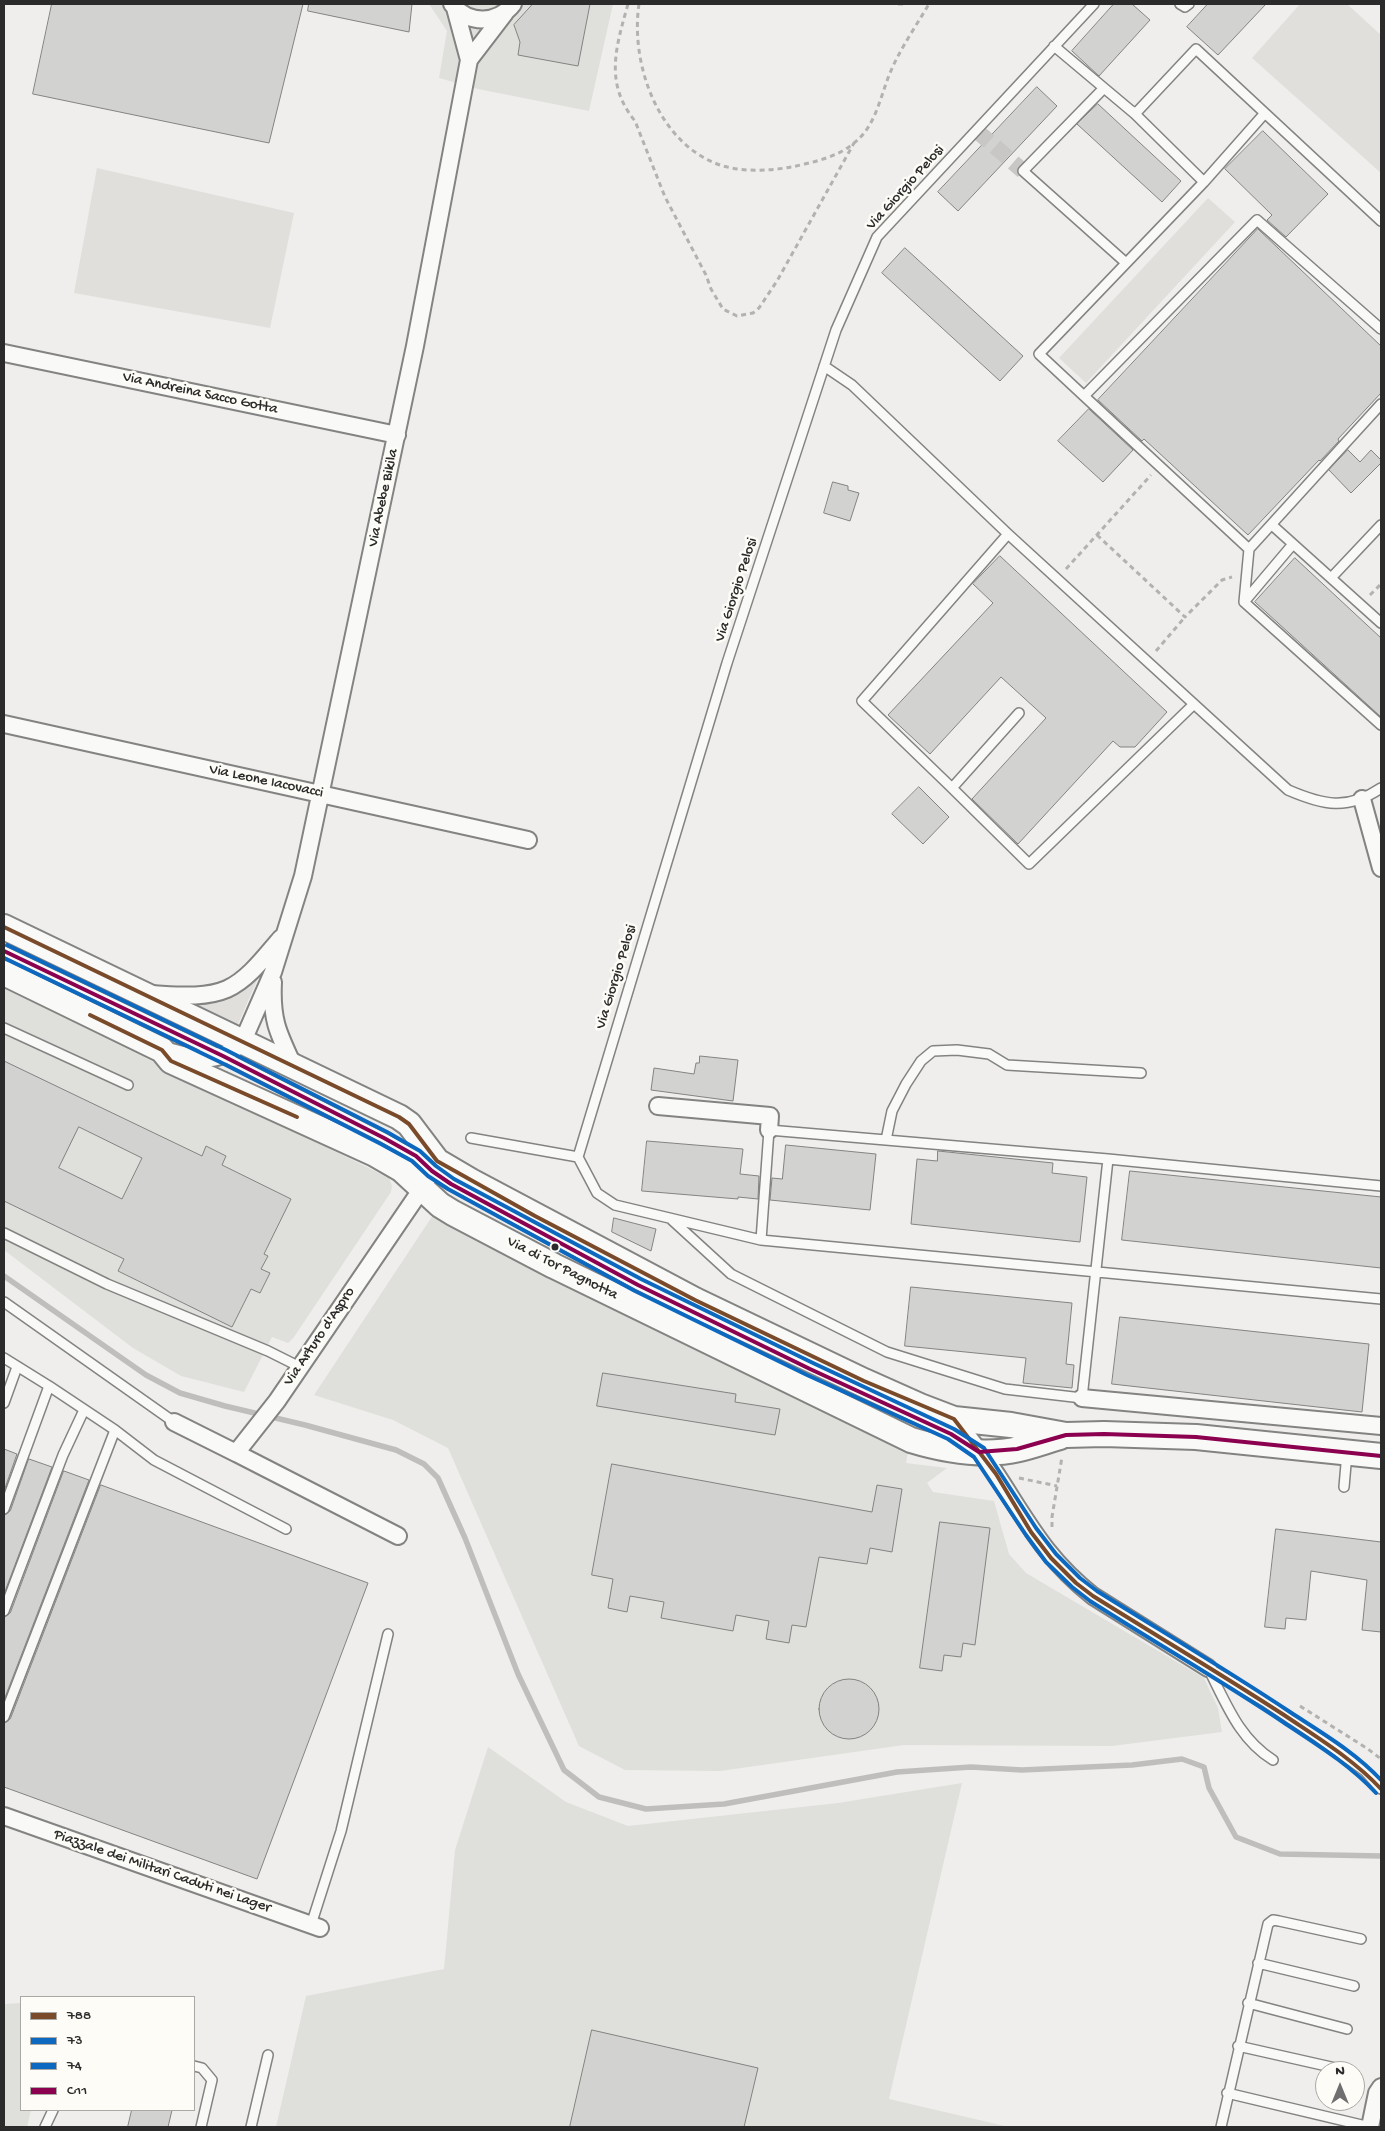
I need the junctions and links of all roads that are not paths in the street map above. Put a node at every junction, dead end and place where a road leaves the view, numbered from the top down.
1 (1094, 4) edge
2 (1180, 4) edge
3 (1188, 4) edge
4 (454, 6) edge
5 (510, 8) edge
6 (1054, 46) junction
7 (468, 60) junction
8 (1104, 88) junction
9 (1132, 111) junction
10 (1265, 114) junction
11 (1204, 182) junction
12 (1381, 221) edge
13 (1125, 262) junction
14 (1381, 329) edge
15 (4, 353) edge
16 (824, 366) junction
17 (1084, 396) junction
18 (1381, 404) edge
19 (397, 435) junction
20 (1272, 525) junction
21 (1381, 525) edge
22 (1008, 534) junction
23 (1293, 544) junction
24 (1249, 549) junction
25 (1331, 578) junction
26 (1244, 602) junction
27 (1381, 623) edge
28 (1194, 704) junction
29 (1019, 713) dead end
30 (4, 724) edge
31 (1381, 725) edge
32 (952, 788) junction
33 (1381, 788) edge
34 (322, 794) junction
35 (1362, 799) junction
36 (528, 840) dead end
37 (1381, 868) edge
38 (4, 927) edge
39 (286, 932) junction
40 (4, 951) edge
41 (273, 972) junction
42 (4, 973) edge
43 (143, 994) junction
44 (4, 1028) edge
45 (232, 1049) junction
46 (162, 1050) junction
47 (294, 1066) junction
48 (1141, 1074) dead end
49 (128, 1085) dead end
50 (658, 1106) dead end
51 (769, 1130) junction
52 (471, 1138) dead end
53 (886, 1140) junction
54 (578, 1158) junction
55 (1108, 1159) junction
56 (430, 1173) junction
57 (1381, 1186) edge
58 (672, 1220) junction
59 (4, 1233) edge
60 (761, 1240) junction
61 (1096, 1273) junction
62 (1381, 1299) edge
63 (4, 1302) edge
64 (4, 1358) edge
65 (17, 1367) junction
66 (300, 1367) junction
67 (49, 1386) junction
68 (1082, 1398) junction
69 (4, 1403) edge
70 (84, 1410) junction
71 (954, 1419) junction
72 (174, 1422) joint
73 (922, 1422) junction
74 (1381, 1426) edge
75 (114, 1430) junction
76 (1064, 1446) junction
77 (236, 1452) junction
78 (979, 1452) junction
79 (1347, 1453) junction
80 (1381, 1456) edge
81 (1344, 1487) dead end
82 (4, 1509) edge
83 (286, 1529) dead end
84 (398, 1536) dead end
85 (4, 1612) edge
86 (388, 1634) dead end
87 (1208, 1668) junction
88 (4, 1717) edge
89 (1273, 1760) dead end
90 (1381, 1789) edge
91 (4, 1816) edge
92 (316, 1926) joint
93 (1361, 1940) dead end
94 (1258, 1963) junction
95 (1354, 1986) dead end
96 (1248, 2003) junction
97 (1347, 2029) dead end
98 (1238, 2046) junction
99 (268, 2055) dead end
100 (1315, 2064) edge
101 (195, 2066) edge
102 (1381, 2087) edge
103 (1227, 2093) junction
104 (53, 2111) edge
105 (45, 2127) edge
106 (201, 2127) edge
107 (251, 2127) edge
108 (1221, 2127) edge
109 (1370, 2127) edge

1 - 6 lane, Via Giorgio Pelosi
2 - 3 lane
4 - 5 street
4 - 7 street, Via Abebe Bikila
5 - 7 street, Via Abebe Bikila
6 - 8 lane
6 - 16 lane, Via Giorgio Pelosi
7 - 19 street, Via Abebe Bikila
8 - 9 lane
8 - 13 lane
9 - 10 lane
9 - 11 lane
10 - 11 lane
10 - 12 lane
11 - 13 lane
13 - 17 lane
14 - 17 lane
15 - 19 street, Via Andreina Sacco Gotta
16 - 22 lane
16 - 54 lane, Via Giorgio Pelosi
17 - 24 lane
18 - 20 lane
19 - 34 street, Via Abebe Bikila
20 - 23 lane
20 - 24 lane
21 - 25 lane
22 - 28 lane
22 - 32 lane
23 - 25 lane
23 - 26 lane
24 - 26 lane
25 - 27 lane
26 - 31 lane
28 - 32 lane
28 - 35 lane
29 - 32 lane
30 - 34 street, Via Leone Iacovacci
33 - 35 lane
34 - 36 street, Via Leone Iacovacci
34 - 39 street, Via Abebe Bikila
35 - 37 street
38 - 43 street, Via di Tor Pagnotta
39 - 41 street, Via Abebe Bikila
39 - 43 street, Via Abebe Bikila
40 - 45 lane, Via di Tor Pagnotta
41 - 45 street, Via Abebe Bikila
41 - 47 street, Via Abebe Bikila
42 - 46 street, Via di Tor Pagnotta
43 - 45 street, Via di Tor Pagnotta
44 - 49 lane
45 - 46 street, Via di Tor Pagnotta
45 - 47 street, Via di Tor Pagnotta
45 - 56 lane, Via di Tor Pagnotta
46 - 56 street, Via di Tor Pagnotta
47 - 56 street, Via di Tor Pagnotta
48 - 53 lane
50 - 51 street
51 - 53 lane
51 - 60 lane
52 - 54 lane
53 - 55 lane
54 - 58 lane
55 - 57 lane
55 - 61 lane
56 - 66 street, Via Arturo d'Aspro
56 - 71 street, Via di Tor Pagnotta
56 - 73 lane, Via di Tor Pagnotta
56 - 78 street, Via di Tor Pagnotta
58 - 60 lane
58 - 68 lane
59 - 66 lane
60 - 61 lane
61 - 62 lane
61 - 68 lane
63 - 72 lane
64 - 65 lane
65 - 67 lane
65 - 69 lane
66 - 77 street, Via Arturo d'Aspro
67 - 70 lane
67 - 82 lane
68 - 74 street
70 - 75 lane
70 - 85 lane
71 - 73 lane, Via di Tor Pagnotta
71 - 76 street, Via di Tor Pagnotta
71 - 78 street
72 - 77 street
73 - 78 lane, Via di Tor Pagnotta
75 - 83 lane
75 - 88 lane
76 - 78 street, Via di Tor Pagnotta
76 - 79 street, Via di Tor Pagnotta
77 - 84 street
78 - 87 street
79 - 80 street, Via di Tor Pagnotta
79 - 81 lane
86 - 92 lane
87 - 89 lane
87 - 90 lane
91 - 92 street, Piazzale dei Militari Caduti nei Lager
93 - 94 lane
94 - 95 lane
94 - 96 lane
96 - 97 lane
96 - 98 lane
98 - 100 lane
98 - 103 lane
99 - 107 lane
101 - 106 lane
102 - 109 street
103 - 108 lane
103 - 109 lane
104 - 105 lane

